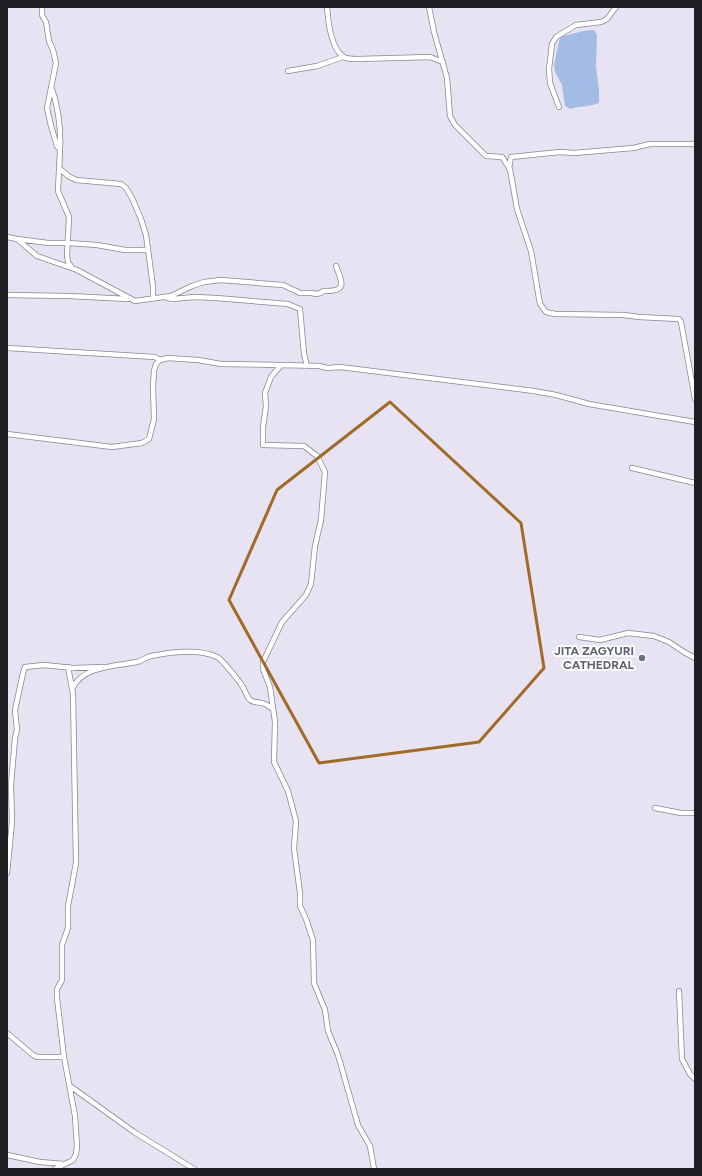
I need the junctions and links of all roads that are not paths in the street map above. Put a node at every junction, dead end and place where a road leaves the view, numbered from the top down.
1 (42, 7) edge
2 (327, 7) edge
3 (429, 7) edge
4 (616, 7) edge
5 (343, 56) junction
6 (443, 62) junction
7 (288, 71) dead end
8 (52, 87) junction
9 (559, 107) dead end
10 (695, 144) edge
11 (60, 150) junction
12 (511, 157) junction
13 (502, 158) junction
14 (59, 168) junction
15 (510, 169) junction
16 (7, 237) edge
17 (17, 239) junction
18 (68, 243) junction
19 (148, 250) junction
20 (336, 266) dead end
21 (72, 268) junction
22 (7, 295) edge
23 (161, 297) junction
24 (153, 298) junction
25 (130, 299) junction
26 (7, 348) edge
27 (160, 360) junction
28 (281, 365) junction
29 (307, 366) junction
30 (695, 399) edge
31 (695, 422) edge
32 (7, 434) edge
33 (632, 468) dead end
34 (695, 483) edge
35 (579, 638) dead end
36 (695, 658) edge
37 (68, 667) junction
38 (105, 667) junction
39 (72, 688) junction
40 (273, 709) junction
41 (655, 808) dead end
42 (695, 813) edge
43 (7, 873) edge
44 (679, 991) dead end
45 (7, 1033) edge
46 (64, 1057) junction
47 (695, 1079) edge
48 (70, 1086) junction
49 (7, 1155) edge
50 (64, 1164) junction
51 (55, 1169) edge
52 (194, 1169) edge
53 (374, 1169) edge

1 - 8 street
2 - 5 street
3 - 6 street
4 - 9 street
5 - 6 street
5 - 7 street
6 - 13 street
8 - 11 street
8 - 11 street
10 - 12 street
11 - 14 street
12 - 13 street
12 - 15 street
13 - 15 street
14 - 18 street
14 - 19 street
15 - 30 street
16 - 17 street
17 - 18 street
17 - 21 street
18 - 19 street
18 - 21 street
19 - 24 street
20 - 23 street
21 - 25 street
22 - 25 street
23 - 24 street
23 - 29 street
24 - 25 street
26 - 27 street
27 - 28 street
27 - 32 street
28 - 29 street
28 - 40 street
29 - 31 street
33 - 34 street
35 - 36 street
37 - 38 street
37 - 39 street
37 - 43 street
38 - 39 street
38 - 40 street
39 - 46 street
40 - 53 street
41 - 42 street
44 - 47 street
45 - 46 street
46 - 48 street
48 - 50 street
48 - 52 street
49 - 50 street
50 - 51 street

